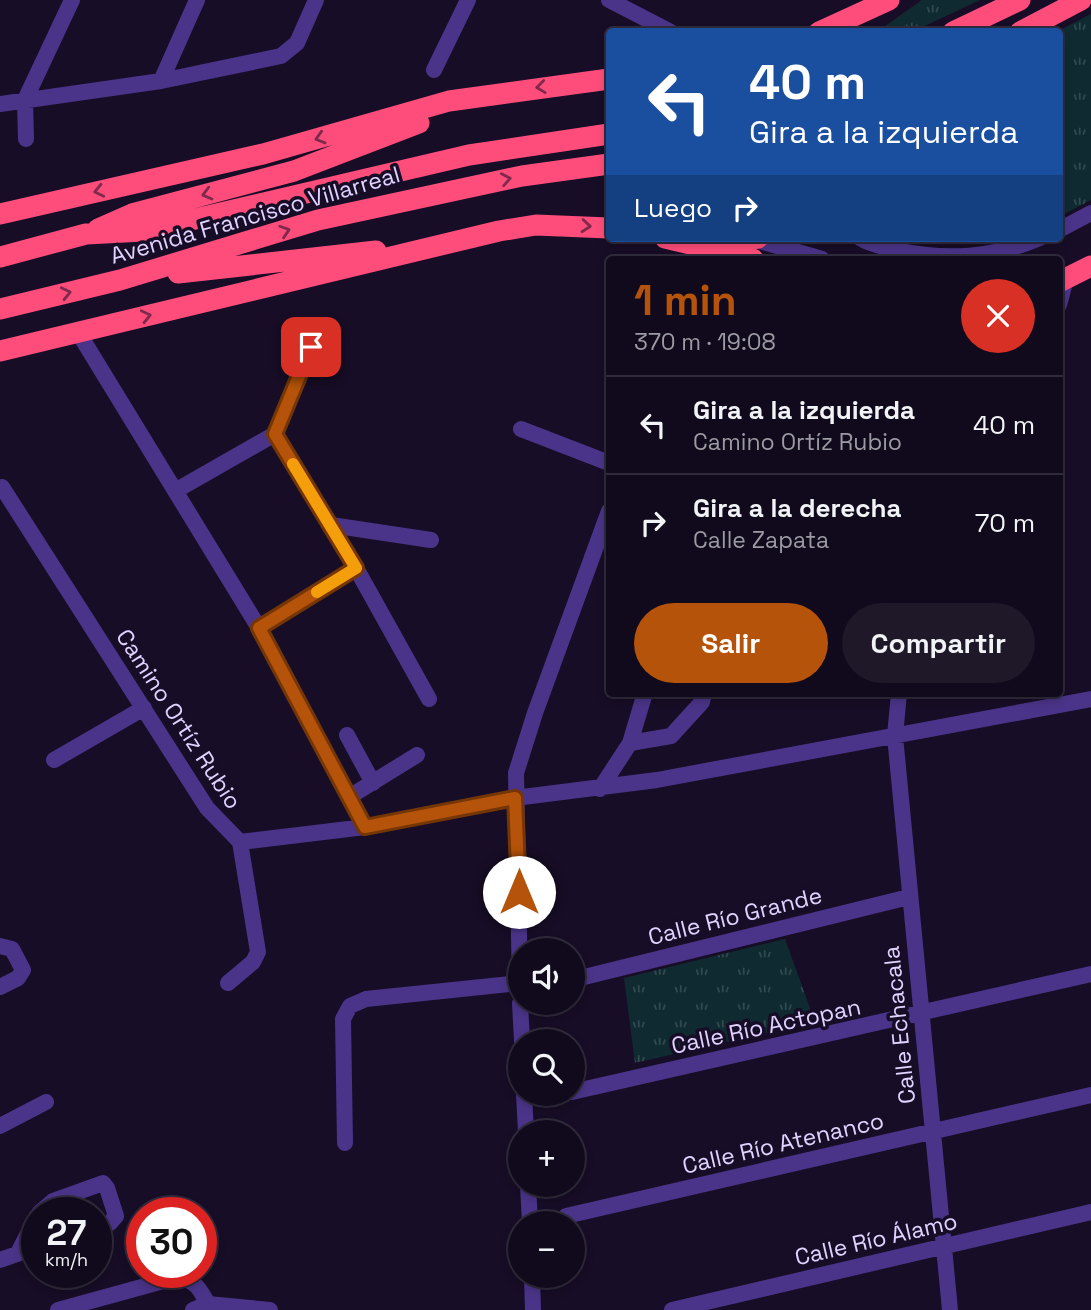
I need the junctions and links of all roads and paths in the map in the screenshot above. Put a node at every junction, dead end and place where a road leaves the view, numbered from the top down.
1 (72, 0) edge
2 (197, 0) edge
3 (316, 0) edge
4 (609, 0) edge
5 (889, 0) edge
6 (1020, 0) edge
7 (1081, 0) edge
8 (466, 1) edge
9 (663, 28) edge
10 (828, 28) edge
11 (961, 28) edge
12 (1028, 28) edge
13 (434, 70) dead end
14 (606, 79) edge
15 (161, 80) junction
16 (503, 91) junction
17 (25, 100) junction
18 (0, 104) edge
19 (606, 134) edge
20 (26, 139) dead end
21 (606, 164) edge
22 (1091, 213) edge
23 (0, 214) edge
24 (606, 228) edge
25 (1063, 228) edge
26 (86, 234) junction
27 (674, 242) edge
28 (873, 242) edge
29 (1030, 242) edge
30 (755, 245) edge
31 (422, 247) junction
32 (901, 251) junction
33 (700, 253) edge
34 (808, 256) edge
35 (885, 256) edge
36 (937, 256) edge
37 (980, 256) edge
38 (0, 257) edge
39 (1091, 265) edge
40 (1063, 279) edge
41 (120, 280) junction
42 (0, 309) edge
43 (320, 325) dead end
44 (78, 332) junction
45 (0, 351) edge
46 (522, 429) dead end
47 (275, 434) junction
48 (606, 462) edge
49 (2, 487) dead end
50 (175, 491) junction
51 (606, 519) edge
52 (331, 525) junction
53 (431, 540) dead end
54 (356, 568) junction
55 (259, 628) junction
56 (644, 697) edge
57 (703, 697) edge
58 (900, 697) edge
59 (429, 699) dead end
60 (1091, 699) edge
61 (144, 708) junction
62 (347, 735) dead end
63 (895, 736) junction
64 (630, 743) junction
65 (417, 755) dead end
66 (54, 760) dead end
67 (373, 783) junction
68 (600, 789) junction
69 (349, 797) junction
70 (515, 798) junction
71 (365, 827) junction
72 (240, 842) junction
73 (909, 897) junction
74 (519, 938) edge
75 (0, 946) edge
76 (1091, 974) edge
77 (585, 977) edge
78 (228, 984) dead end
79 (508, 984) edge
80 (0, 987) edge
81 (922, 1015) junction
82 (585, 1089) edge
83 (1091, 1095) edge
84 (46, 1102) dead end
85 (0, 1126) edge
86 (933, 1132) junction
87 (345, 1143) dead end
88 (64, 1197) edge
89 (110, 1197) edge
90 (112, 1204) edge
91 (585, 1212) edge
92 (1091, 1212) edge
93 (112, 1221) edge
94 (21, 1247) edge
95 (945, 1247) junction
96 (21, 1252) edge
97 (18, 1253) junction
98 (0, 1260) edge
99 (532, 1288) edge
100 (201, 1307) edge
101 (58, 1310) edge
102 (270, 1310) edge
103 (533, 1310) edge
104 (671, 1310) edge
105 (950, 1310) edge

1 - 17 street
2 - 15 street
3 - 15 street
4 - 9 street
5 - 10 highway
6 - 11 highway
7 - 12 highway
8 - 13 street
14 -> 16 highway
15 - 17 street
16 -> 23 highway
16 -> 26 highway
17 - 18 street
17 - 20 street
19 - 26 highway, Avenida Francisco Villarreal
41 -> 21 highway, Avenida Francisco Villarreal
22 - 25 street
31 -> 24 highway
26 - 38 highway, Avenida Francisco Villarreal
27 - 33 highway
28 - 32 street
29 - 37 street
30 - 33 highway
30 - 34 street
31 - 41 highway
44 -> 31 highway
32 - 35 street
32 - 36 street
39 - 40 highway
42 -> 41 highway, Avenida Francisco Villarreal
43 - 47 street
44 - 45 highway
44 - 50 street
46 - 48 street
47 - 50 street
47 - 52 street
49 - 61 street, Camino Ortíz Rubio
50 - 55 street
51 - 70 street
52 - 53 street
52 - 54 street
54 - 55 street
54 - 59 street
55 - 69 street
56 - 64 street
57 - 64 street
58 - 63 street, Calle Echacala
60 - 63 street, Camino Ortíz Rubio
61 - 66 street
61 - 72 street, Camino Ortíz Rubio
62 - 67 street
63 - 68 street, Camino Ortíz Rubio
63 - 73 street, Calle Echacala
64 - 68 street
65 - 67 street
67 - 69 street
68 - 70 street, Camino Ortíz Rubio
69 - 71 street
70 - 71 street, Camino Ortíz Rubio
70 - 74 street
71 - 72 street, Camino Ortíz Rubio
72 - 78 street
73 - 77 street, Calle Río Grande
73 - 81 street, Calle Echacala
75 - 80 street
76 - 81 street, Calle Río Actopan
79 - 87 street
81 - 82 street, Calle Río Actopan
81 - 86 street, Calle Echacala
83 - 86 street, Calle Río Atenanco
84 - 85 street
86 - 91 street, Calle Río Atenanco
86 - 95 street, Calle Echacala
88 - 89 street
90 - 93 street
92 - 95 street, Calle Río Álamo
94 - 97 street
95 - 104 street, Calle Río Álamo
95 - 105 street, Calle Echacala
96 - 97 street
97 - 98 street
99 - 103 street
100 - 101 street
100 - 102 street

